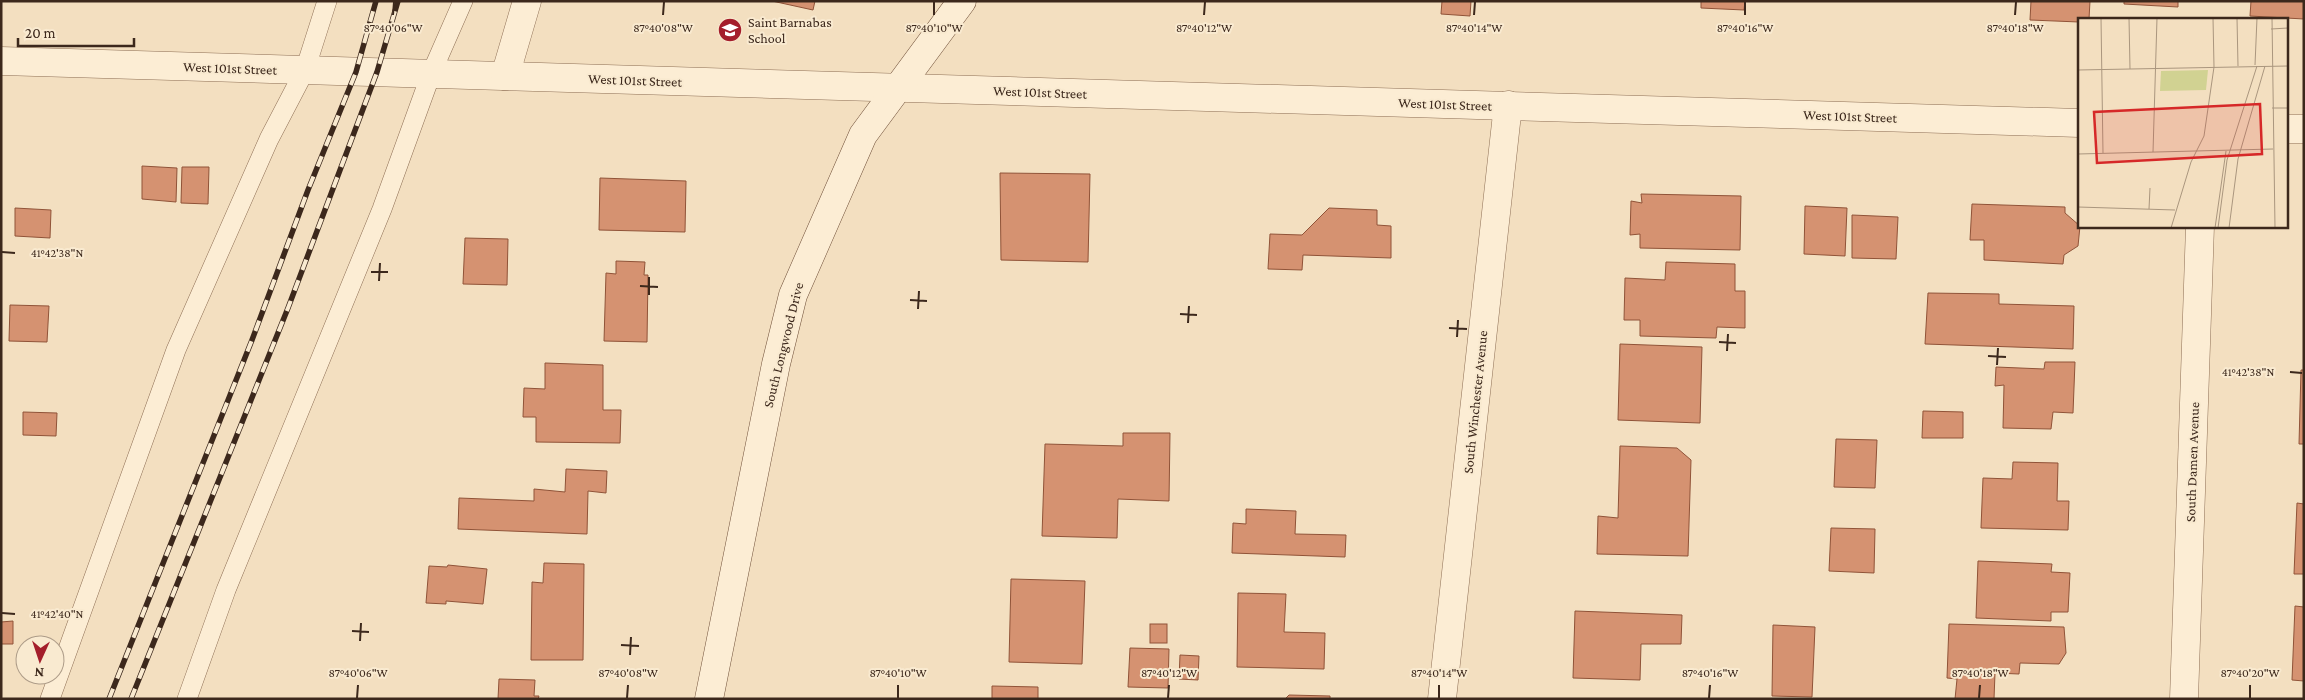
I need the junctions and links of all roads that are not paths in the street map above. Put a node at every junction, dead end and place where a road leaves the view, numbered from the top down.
1 (327, 1) edge
2 (463, 1) edge
3 (527, 1) edge
4 (962, 1) edge
5 (1, 61) edge
6 (305, 70) junction
7 (432, 74) junction
8 (505, 76) junction
9 (896, 88) junction
10 (1508, 105) junction
11 (2078, 123) edge
12 (2288, 129) edge
13 (2304, 129) edge
14 (2200, 228) edge
15 (50, 699) edge
16 (187, 699) edge
17 (709, 699) edge
18 (1442, 699) edge
19 (2184, 699) edge

1 - 6 lane
2 - 7 lane
3 - 8 street
4 - 9 street, South Longwood Drive
5 - 6 street, West 101st Street
6 - 7 street, West 101st Street
6 - 15 lane
7 - 8 street, West 101st Street
7 - 16 lane
8 - 9 street, West 101st Street
9 - 10 street, West 101st Street
9 - 17 street, South Longwood Drive
10 - 11 street, West 101st Street
10 - 18 street, South Winchester Avenue
12 - 13 street
14 - 19 street, South Damen Avenue

